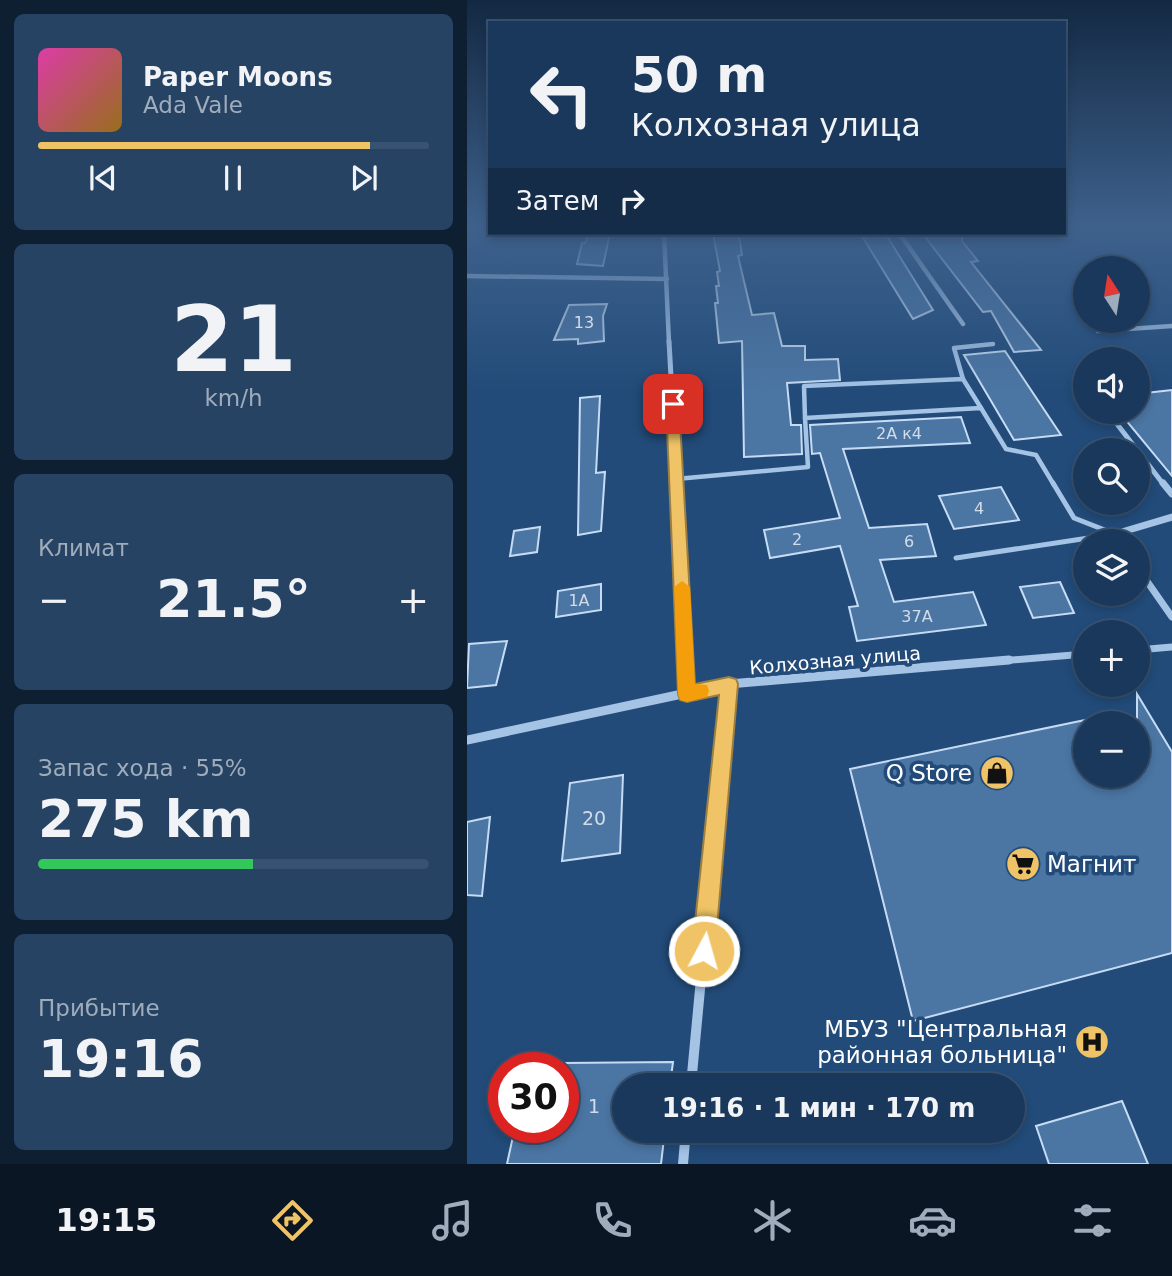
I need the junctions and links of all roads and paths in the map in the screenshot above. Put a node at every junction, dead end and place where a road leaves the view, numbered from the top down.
1 (667, 283) edge
2 (934, 283) edge
3 (963, 324) dead end
4 (1172, 326) edge
5 (1150, 327) edge
6 (993, 344) dead end
7 (963, 379) junction
8 (981, 408) junction
9 (805, 418) junction
10 (1117, 424) edge
11 (1128, 438) edge
12 (1150, 466) edge
13 (676, 479) junction
14 (1172, 494) edge
15 (1172, 517) edge
16 (1102, 529) edge
17 (1132, 529) edge
18 (1073, 540) edge
19 (956, 558) dead end
20 (1150, 586) edge
21 (1172, 617) edge
22 (1172, 647) edge
23 (1150, 649) edge
24 (1073, 655) edge
25 (729, 684) junction
26 (687, 694) junction
27 (467, 740) edge
28 (692, 1073) edge
29 (685, 1143) edge
30 (683, 1164) edge

1 - 13 street
2 - 3 street
4 - 5 street
6 - 7 lane
7 - 8 lane
7 - 9 lane
8 - 9 lane
8 - 16 lane
9 - 13 lane
10 - 11 street
12 - 14 street
13 - 26 street
15 - 17 street
18 - 19 lane
20 - 21 street
22 - 23 street
24 - 25 street, Колхозная улица
25 - 26 street, Колхозная улица
25 - 28 street
26 - 27 street, Колхозная улица
29 - 30 street

